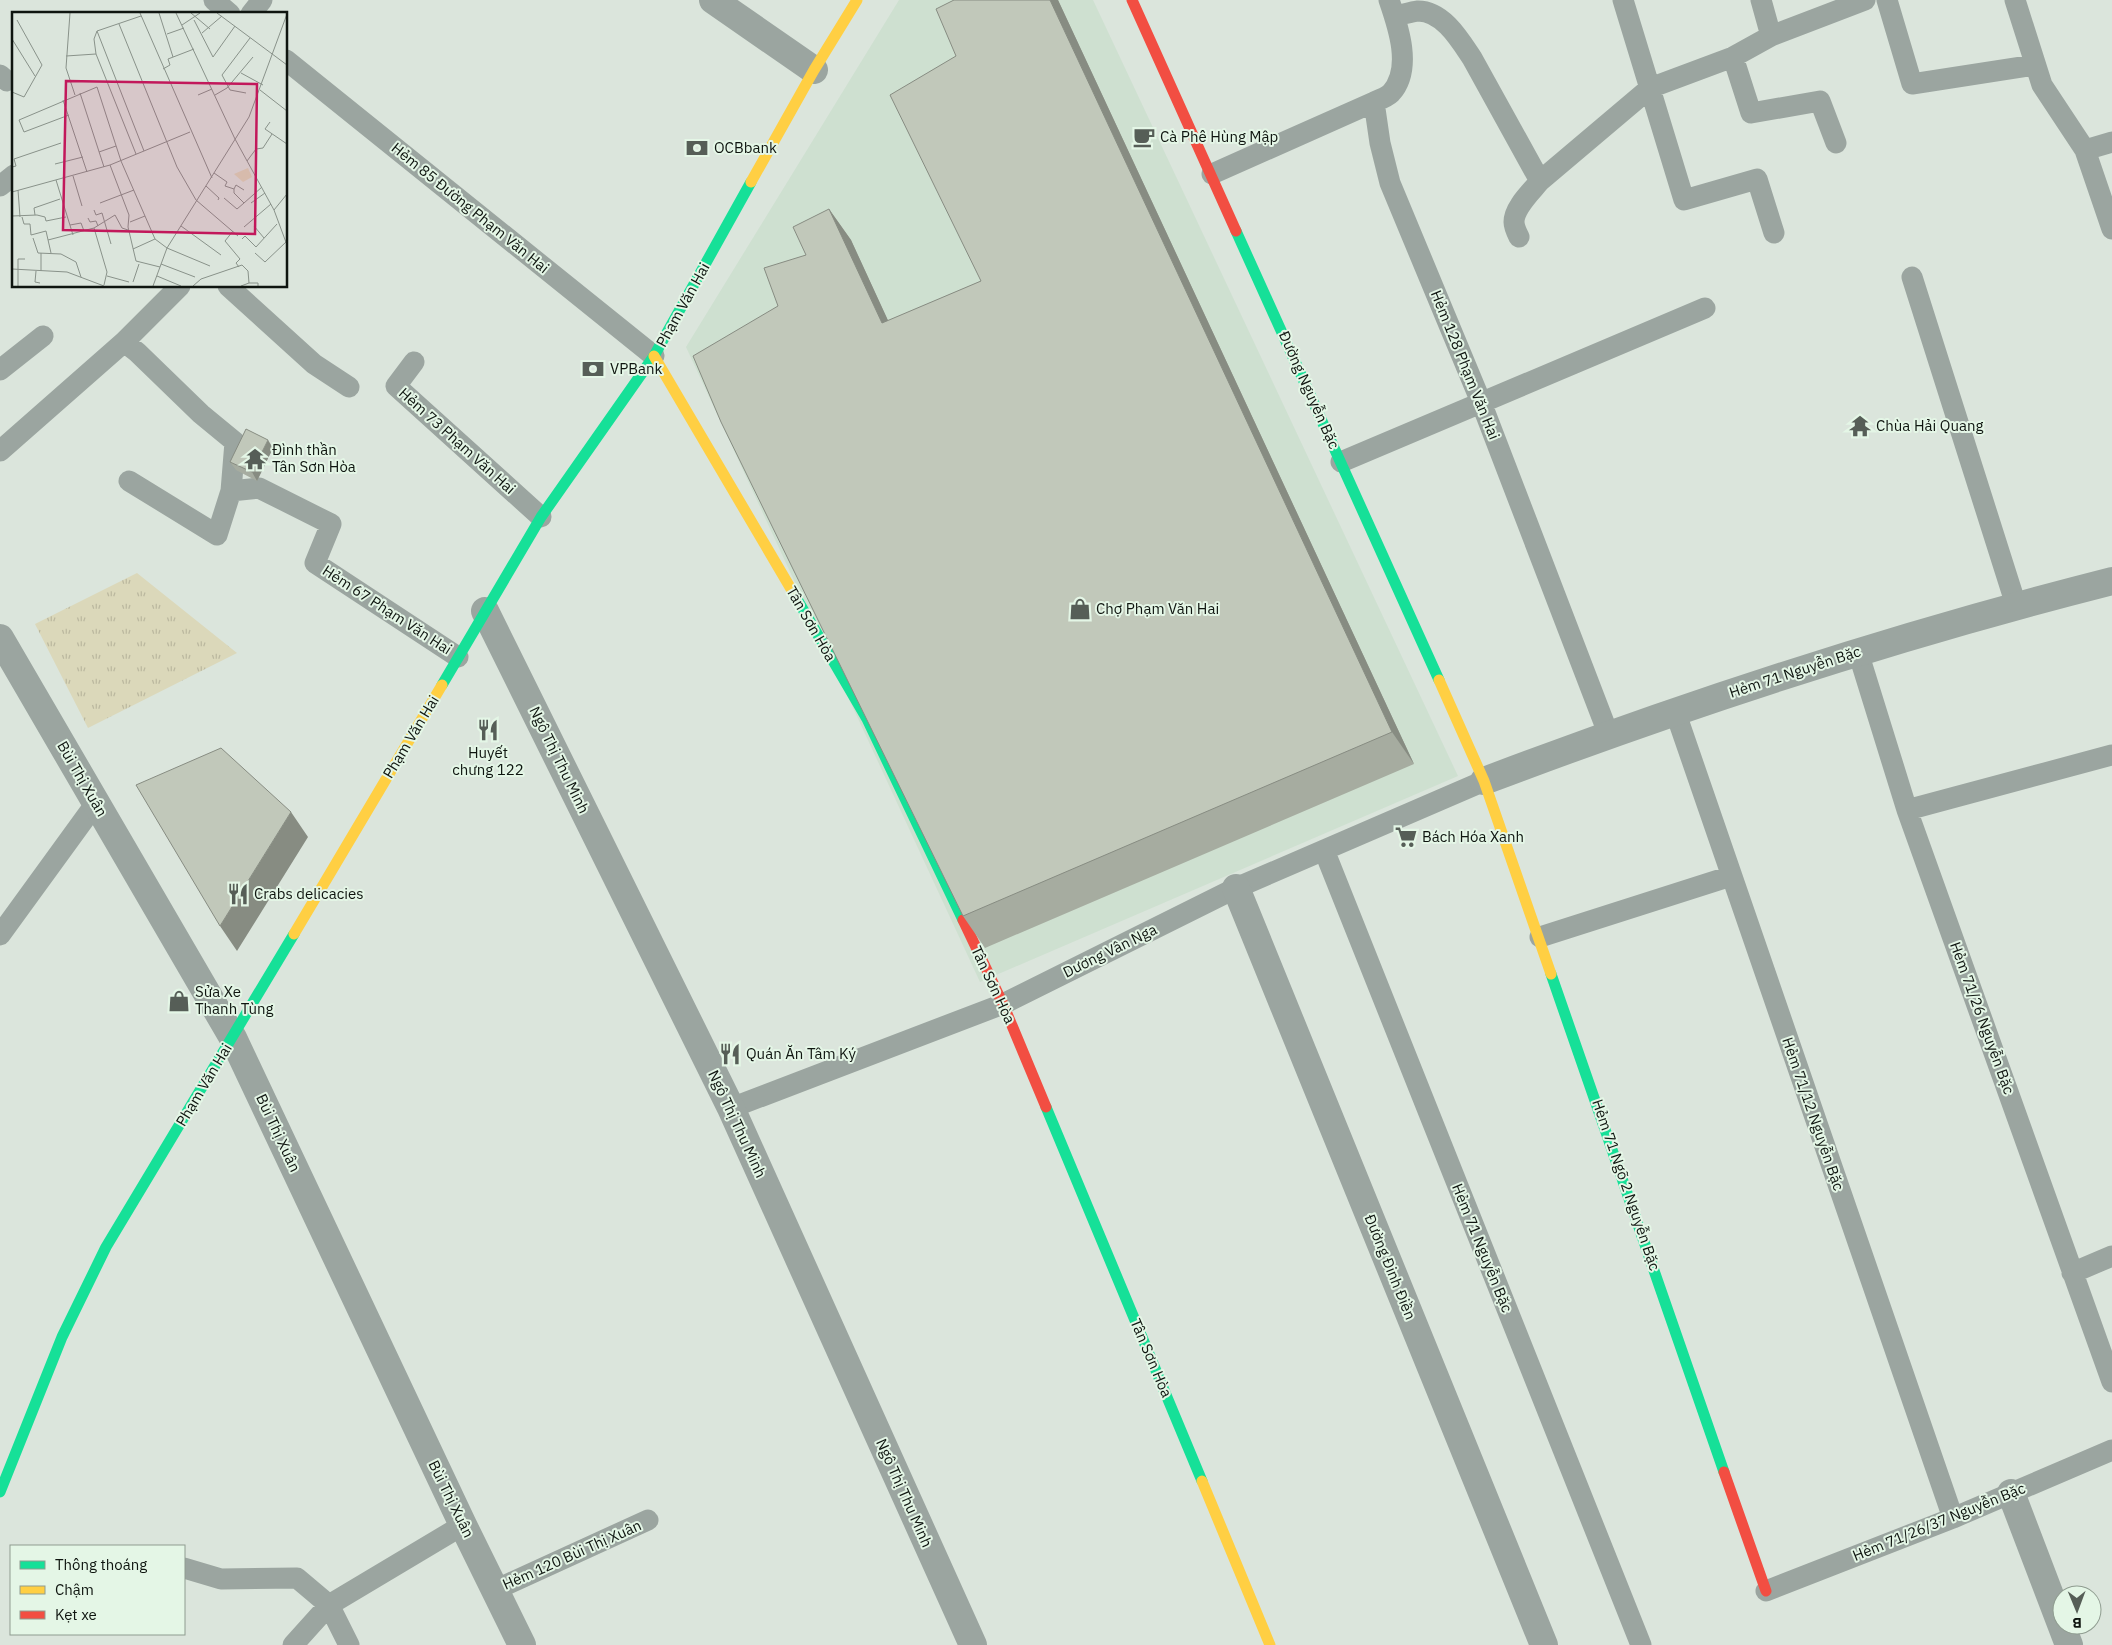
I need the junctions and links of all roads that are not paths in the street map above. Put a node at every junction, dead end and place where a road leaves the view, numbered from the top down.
1 (214, 0) edge
2 (262, 0) edge
3 (713, 0) edge
4 (857, 0) edge
5 (1132, 0) edge
6 (1623, 0) edge
7 (1761, 0) edge
8 (1864, 0) edge
9 (1887, 0) edge
10 (2015, 0) edge
11 (1392, 8) edge
12 (228, 12) edge
13 (253, 12) edge
14 (1771, 36) junction
15 (1733, 56) junction
16 (288, 62) edge
17 (2035, 65) junction
18 (814, 70) junction
19 (1650, 88) junction
20 (1374, 102) junction
21 (2112, 142) edge
22 (1836, 143) dead end
23 (2085, 150) junction
24 (1212, 174) junction
25 (12, 177) edge
26 (1540, 181) junction
27 (0, 186) edge
28 (2112, 230) edge
29 (1774, 233) dead end
30 (1519, 237) dead end
31 (1912, 278) dead end
32 (178, 288) edge
33 (230, 288) edge
34 (1705, 308) dead end
35 (43, 336) dead end
36 (124, 342) junction
37 (654, 356) junction
38 (414, 362) dead end
39 (0, 370) edge
40 (349, 386) dead end
41 (1481, 402) junction
42 (0, 451) edge
43 (1341, 462) junction
44 (130, 481) dead end
45 (231, 491) junction
46 (541, 517) junction
47 (2112, 581) edge
48 (2016, 605) junction
49 (485, 611) junction
50 (0, 638) edge
51 (1858, 652) junction
52 (458, 657) junction
53 (1675, 711) junction
54 (1608, 734) junction
55 (2112, 755) edge
56 (1484, 781) junction
57 (96, 804) junction
58 (1907, 810) junction
59 (1324, 850) junction
60 (1730, 876) junction
61 (1236, 888) junction
62 (0, 935) edge
63 (1540, 937) junction
64 (1003, 1004) junction
65 (233, 1038) junction
66 (731, 1108) junction
67 (2112, 1256) edge
68 (2072, 1273) junction
69 (2112, 1382) edge
70 (2112, 1450) edge
71 (0, 1492) edge
72 (2011, 1493) junction
73 (1953, 1518) junction
74 (648, 1520) dead end
75 (463, 1526) junction
76 (185, 1568) edge
77 (495, 1590) junction
78 (1766, 1591) joint
79 (330, 1605) junction
80 (292, 1645) edge
81 (349, 1645) edge
82 (522, 1645) edge
83 (973, 1645) edge
84 (1270, 1645) edge
85 (1544, 1645) edge
86 (1641, 1645) edge
87 (2069, 1645) edge

1 - 12 lane
2 - 13 lane
3 - 18 street
4 - 18 street, Phạm Văn Hai
5 - 24 street, Đường Nguyễn Bặc
6 - 19 lane
7 - 14 lane
8 - 14 lane
9 - 17 lane
10 - 17 lane
11 - 20 lane
11 - 26 lane
14 - 15 lane
15 - 19 lane
15 - 22 lane
16 - 37 lane, Hẻm 85 Đường Phạm Văn Hai
17 - 23 lane
18 - 37 street, Phạm Văn Hai
19 - 26 lane
19 - 29 lane
20 - 24 lane
20 - 41 lane, Hẻm 128 Phạm Văn Hai
21 - 23 lane
23 - 28 lane
24 - 43 street, Đường Nguyễn Bặc
25 - 27 lane
26 - 30 lane
31 - 48 lane
32 - 36 lane
33 - 40 lane
34 - 41 lane
35 - 39 lane
36 - 42 lane
36 - 45 lane
37 - 46 street, Phạm Văn Hai
37 - 64 street, Tân Sơn Hòa
38 - 46 lane, Hẻm 73 Phạm Văn Hai
41 - 43 lane
41 - 54 lane, Hẻm 128 Phạm Văn Hai
43 - 56 street, Đường Nguyễn Bặc
44 - 45 lane
45 - 52 lane, Hẻm 67 Phạm Văn Hai
46 - 49 street, Phạm Văn Hai
47 - 48 street, Hẻm 71 Nguyễn Bặc
48 - 51 street, Hẻm 71 Nguyễn Bặc
49 - 52 street, Phạm Văn Hai
49 - 66 street, Ngô Thị Thu Minh
50 - 57 street, Bùi Thị Xuân
51 - 53 street, Hẻm 71 Nguyễn Bặc
51 - 58 lane, Hẻm 71/26 Nguyễn Bặc
52 - 65 street, Phạm Văn Hai
53 - 54 street, Hẻm 71 Nguyễn Bặc
53 - 60 lane, Hẻm 71/12 Nguyễn Bặc
54 - 56 street, Hẻm 71 Nguyễn Bặc
55 - 58 lane
56 - 59 lane, Dương Vân Nga
56 - 63 street, Hẻm 71 Ngõ 2 Nguyễn Bặc
57 - 62 lane
57 - 65 street, Bùi Thị Xuân
58 - 68 lane, Hẻm 71/26 Nguyễn Bặc
59 - 61 lane, Dương Vân Nga
59 - 86 lane, Hẻm 71 Nguyễn Bặc
60 - 63 lane
60 - 73 lane, Hẻm 71/12 Nguyễn Bặc
61 - 64 lane, Dương Vân Nga
61 - 85 street, Đường Đinh Điền
63 - 78 street, Hẻm 71 Ngõ 2 Nguyễn Bặc
64 - 66 lane, Dương Vân Nga
64 - 84 street, Tân Sơn Hòa
65 - 71 street, Phạm Văn Hai
65 - 75 street, Bùi Thị Xuân
66 - 83 street, Ngô Thị Thu Minh
67 - 68 lane
68 - 69 lane, Hẻm 71/26 Nguyễn Bặc
70 - 72 lane, Hẻm 71/26/37 Nguyễn Bặc
72 - 73 lane, Hẻm 71/26/37 Nguyễn Bặc
72 - 87 street
73 - 78 lane, Hẻm 71/26/37 Nguyễn Bặc
74 - 77 lane, Hẻm 120 Bùi Thị Xuân
75 - 77 street, Bùi Thị Xuân
75 - 79 lane
76 - 79 lane
77 - 82 street, Bùi Thị Xuân
79 - 80 lane
79 - 81 lane

